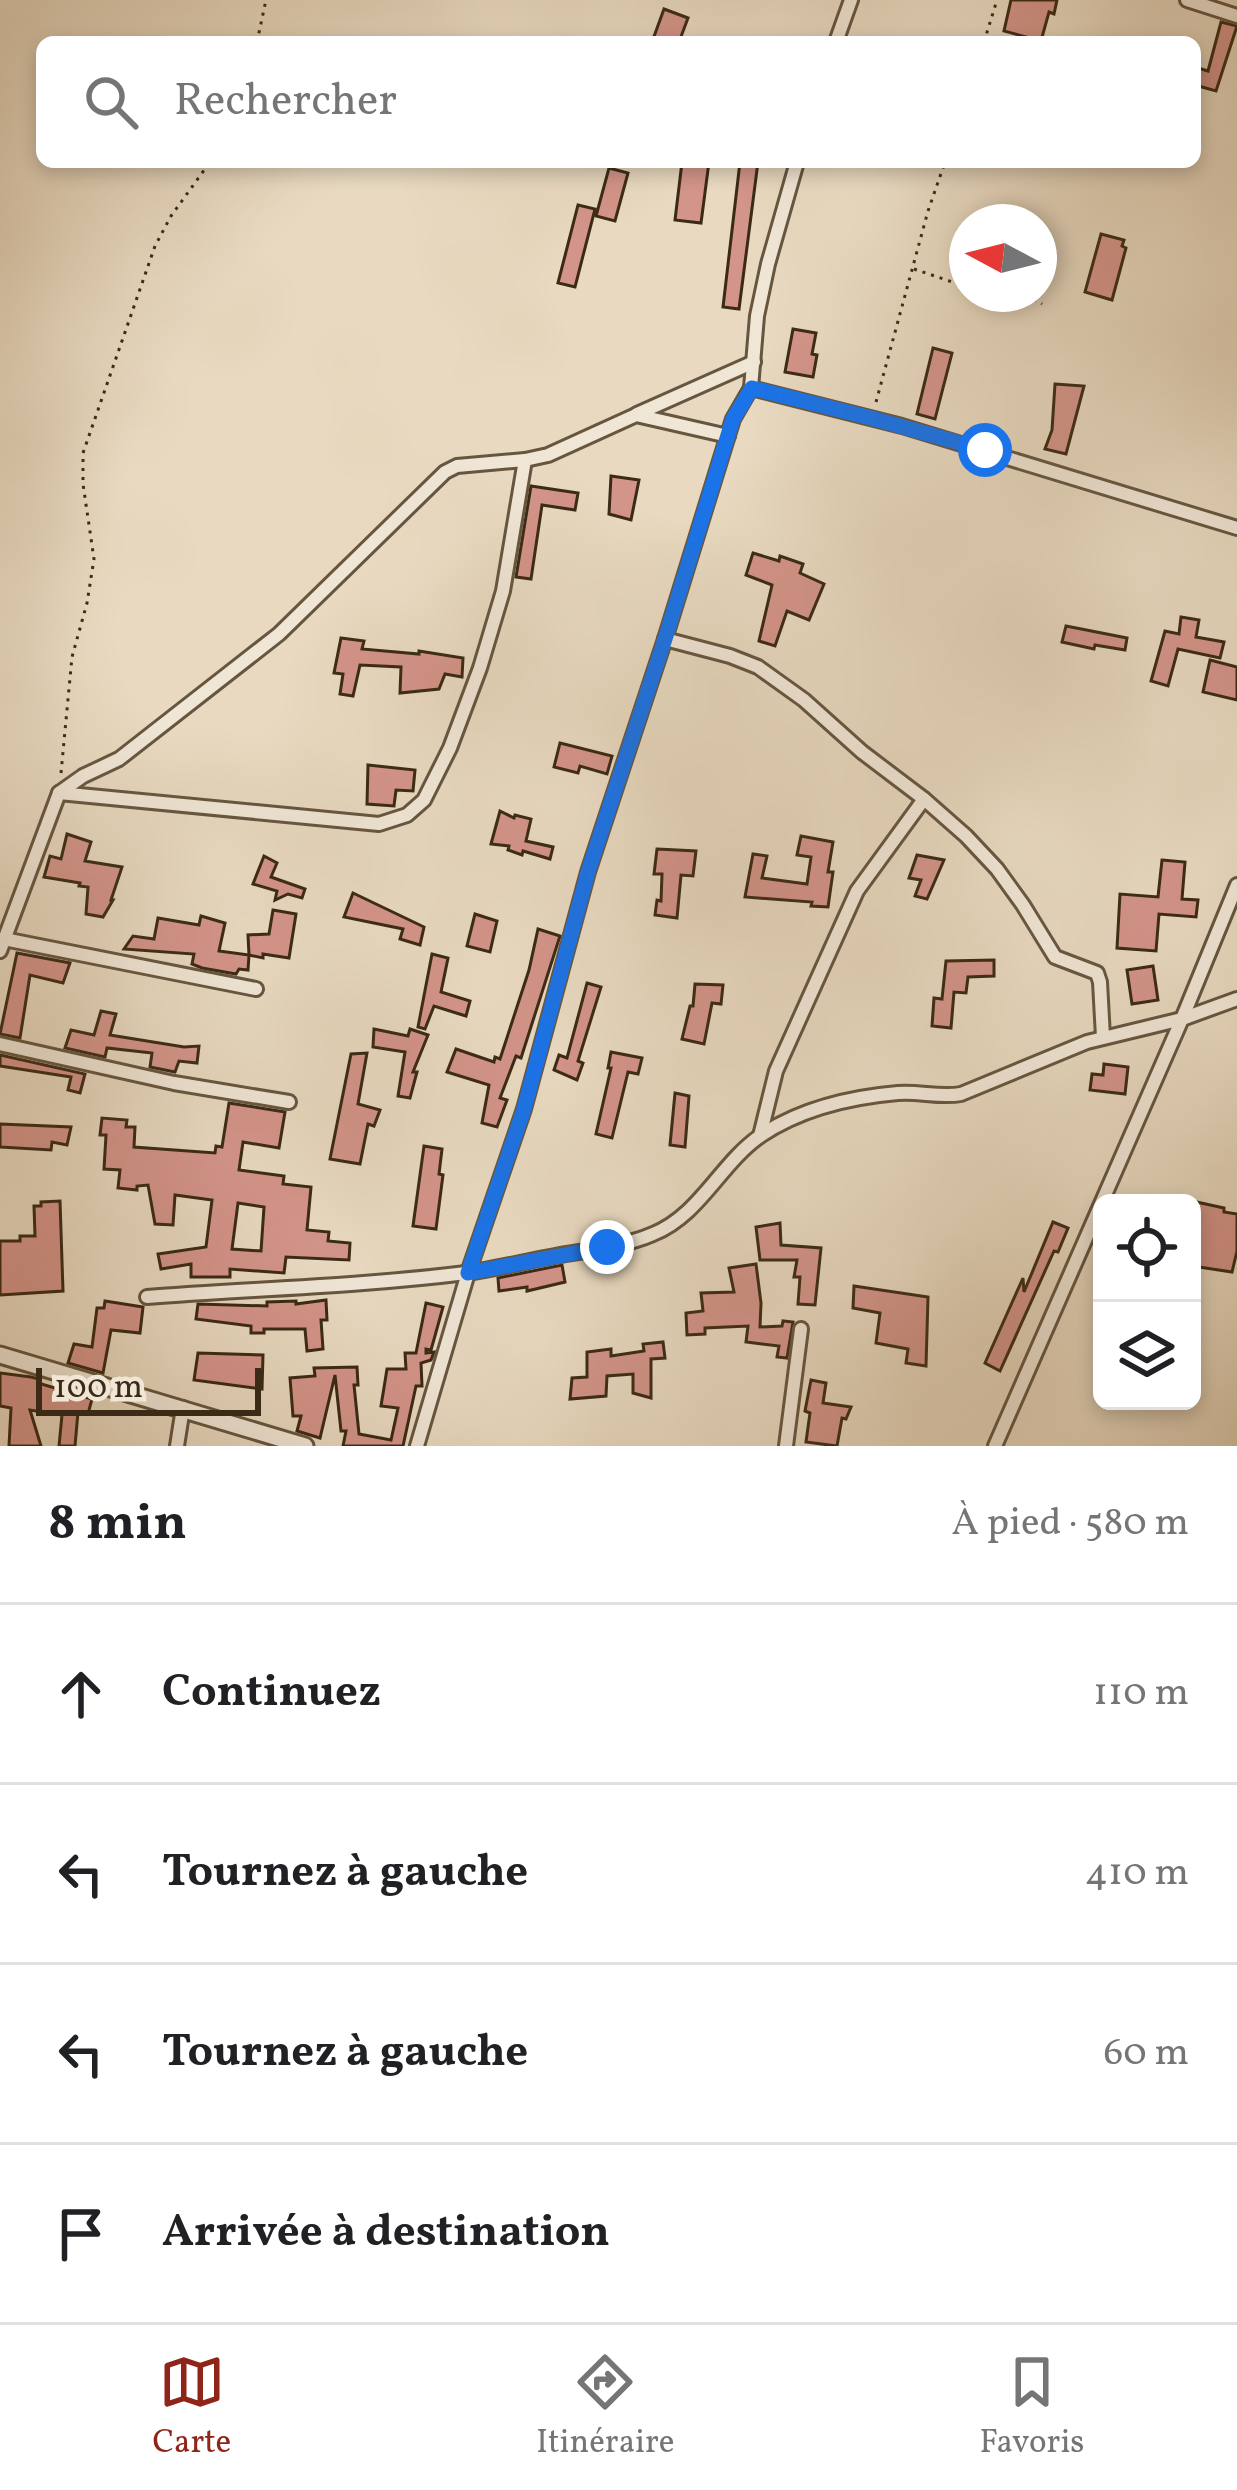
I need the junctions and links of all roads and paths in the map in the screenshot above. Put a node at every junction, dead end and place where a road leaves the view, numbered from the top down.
1 (266, 0) edge
2 (851, 0) edge
3 (998, 0) edge
4 (1187, 0) edge
5 (1237, 16) edge
6 (258, 36) edge
7 (838, 36) edge
8 (986, 36) edge
9 (206, 168) edge
10 (795, 168) edge
11 (943, 168) edge
12 (913, 268) junction
13 (949, 281) edge
14 (754, 362) junction
15 (752, 388) junction
16 (636, 415) junction
17 (871, 418) junction
18 (728, 436) junction
19 (525, 460) junction
20 (1237, 528) edge
21 (665, 639) junction
22 (59, 793) junction
23 (923, 799) junction
24 (1237, 885) edge
25 (2, 945) edge
26 (256, 988) dead end
27 (1237, 999) edge
28 (1182, 1019) junction
29 (1103, 1037) junction
30 (0, 1044) edge
31 (289, 1102) dead end
32 (760, 1136) junction
33 (468, 1273) junction
34 (147, 1297) dead end
35 (801, 1329) dead end
36 (0, 1355) edge
37 (183, 1408) junction
38 (177, 1446) edge
39 (305, 1446) edge
40 (416, 1446) edge
41 (786, 1446) edge
42 (994, 1446) edge

1 - 6 path
2 - 7 street
3 - 8 path
4 - 5 street
9 - 22 path
10 - 14 street
11 - 12 path
12 - 13 path
12 - 17 path
14 - 15 street
14 - 16 street
15 - 17 street
15 - 18 street
16 - 18 street
16 - 19 street
17 - 20 street
18 - 21 street
19 - 22 street
19 - 22 street
21 - 23 street
21 - 33 street
22 - 25 street
23 - 29 street
23 - 32 street
24 - 28 street
25 - 26 street
27 - 28 street
28 - 29 street
28 - 42 street
29 - 32 street
30 - 31 street
32 - 33 street
33 - 34 street
33 - 40 street
35 - 41 street
36 - 37 street
37 - 38 street
37 - 39 street

